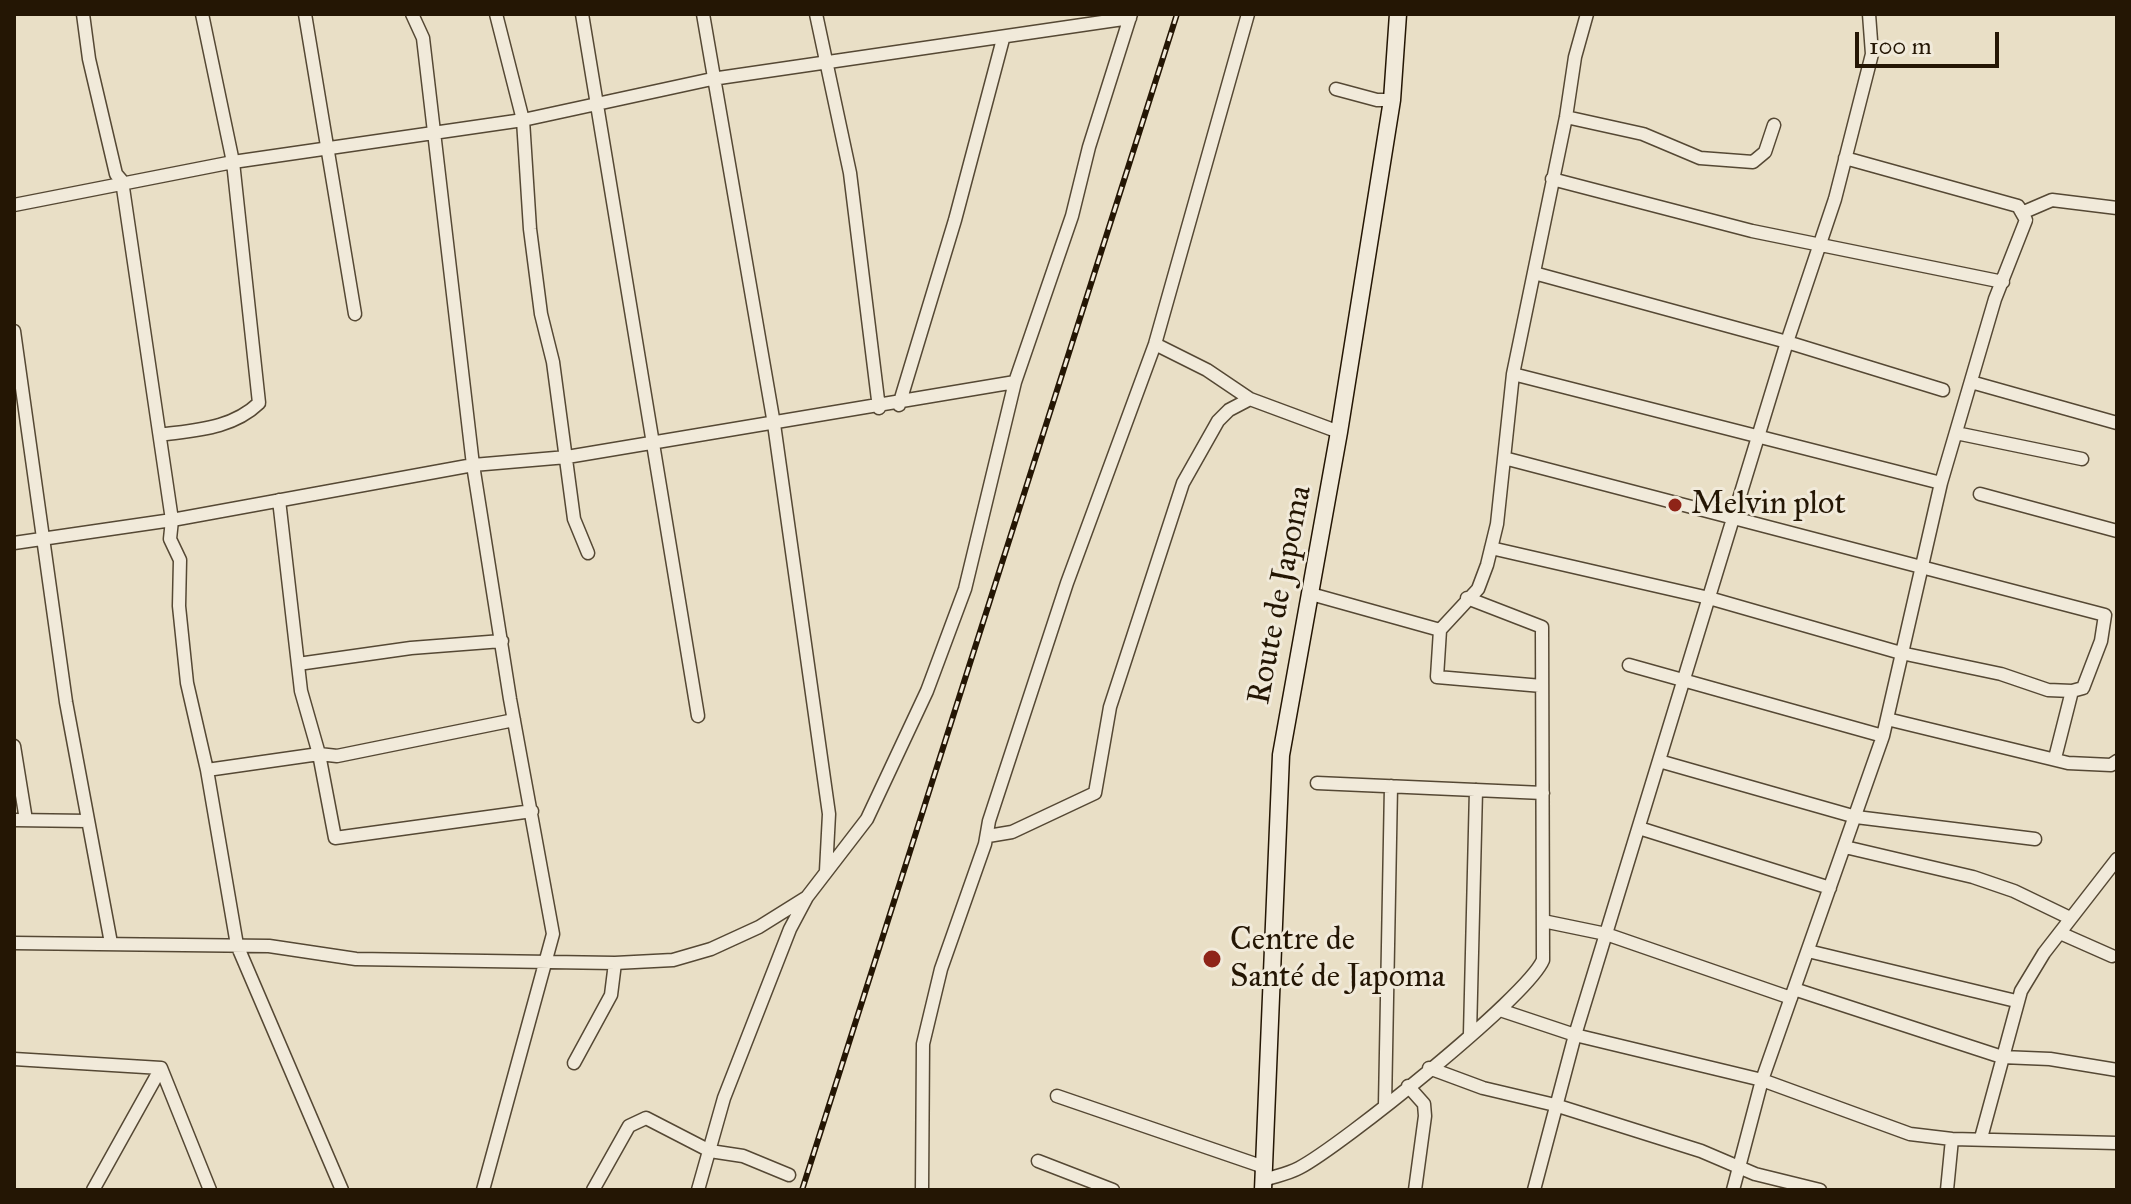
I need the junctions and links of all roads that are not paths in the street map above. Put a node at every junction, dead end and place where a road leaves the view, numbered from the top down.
1 (83, 14) edge
2 (202, 14) edge
3 (305, 14) edge
4 (412, 14) edge
5 (496, 14) edge
6 (582, 14) edge
7 (703, 14) edge
8 (816, 14) edge
9 (1248, 14) edge
10 (1398, 14) edge
11 (1587, 14) edge
12 (1869, 14) edge
13 (1131, 16) edge
14 (1003, 39) junction
15 (827, 63) junction
16 (712, 79) junction
17 (1336, 89) dead end
18 (1392, 100) junction
19 (595, 104) junction
20 (1566, 117) junction
21 (523, 120) junction
22 (1774, 125) dead end
23 (435, 132) junction
24 (328, 146) junction
25 (1845, 158) junction
26 (233, 162) junction
27 (1552, 179) junction
28 (122, 181) junction
29 (14, 205) edge
30 (2117, 208) edge
31 (2024, 212) junction
32 (1820, 242) junction
33 (1534, 273) junction
34 (2003, 282) junction
35 (355, 314) dead end
36 (14, 331) edge
37 (1787, 342) junction
38 (1155, 344) junction
39 (1513, 374) junction
40 (1015, 382) junction
41 (1971, 382) junction
42 (1943, 390) dead end
43 (1250, 399) junction
44 (899, 405) junction
45 (879, 408) junction
46 (2117, 423) edge
47 (774, 424) junction
48 (1339, 432) junction
49 (1956, 433) junction
50 (160, 435) junction
51 (1758, 438) junction
52 (652, 443) junction
53 (567, 457) junction
54 (1504, 458) junction
55 (2082, 459) dead end
56 (473, 465) junction
57 (1941, 483) junction
58 (1980, 494) dead end
59 (279, 500) junction
60 (1733, 518) junction
61 (172, 520) junction
62 (2117, 531) edge
63 (42, 538) junction
64 (14, 543) edge
65 (1491, 548) junction
66 (588, 553) dead end
67 (1923, 566) junction
68 (1311, 594) junction
69 (1467, 598) junction
70 (1709, 598) junction
71 (1440, 630) junction
72 (502, 641) junction
73 (1901, 653) junction
74 (298, 664) junction
75 (1629, 665) dead end
76 (1686, 682) junction
77 (1542, 686) junction
78 (2072, 691) junction
79 (698, 716) dead end
80 (1887, 719) junction
81 (514, 720) junction
82 (1883, 736) junction
83 (14, 746) edge
84 (319, 754) junction
85 (2055, 758) junction
86 (1659, 761) junction
87 (2117, 761) edge
88 (207, 770) junction
89 (1317, 783) dead end
90 (1391, 786) junction
91 (1476, 790) junction
92 (1543, 793) junction
93 (532, 811) junction
94 (1856, 817) junction
95 (20, 820) edge
96 (88, 821) junction
97 (1639, 828) junction
98 (988, 836) junction
99 (2035, 839) dead end
100 (1845, 847) junction
101 (2117, 859) edge
102 (826, 871) junction
103 (2112, 875) edge
104 (1830, 888) junction
105 (807, 897) junction
106 (2070, 918) junction
107 (1543, 921) junction
108 (2060, 933) junction
109 (1606, 934) junction
110 (14, 943) edge
111 (111, 943) junction
112 (237, 945) junction
113 (1808, 951) junction
114 (2112, 956) dead end
115 (548, 962) junction
116 (615, 963) junction
117 (1793, 994) junction
118 (2016, 1001) junction
119 (1500, 1010) junction
120 (1470, 1034) junction
121 (1575, 1035) junction
122 (2002, 1057) junction
123 (14, 1059) edge
124 (574, 1063) dead end
125 (161, 1068) junction
126 (1429, 1068) junction
127 (2117, 1070) edge
128 (1762, 1080) junction
129 (1408, 1086) junction
130 (1057, 1096) dead end
131 (1385, 1105) junction
132 (1555, 1105) junction
133 (1981, 1138) junction
134 (1952, 1139) junction
135 (2117, 1143) edge
136 (710, 1151) junction
137 (1038, 1161) dead end
138 (1740, 1167) junction
139 (789, 1175) dead end
140 (1264, 1179) edge
141 (93, 1190) edge
142 (210, 1190) edge
143 (342, 1190) edge
144 (483, 1190) edge
145 (593, 1190) edge
146 (698, 1190) edge
147 (922, 1190) edge
148 (1113, 1190) edge
149 (1415, 1190) edge
150 (1534, 1190) edge
151 (1733, 1190) edge
152 (1820, 1190) edge
153 (1947, 1190) edge

1 - 28 street
2 - 26 street
3 - 24 street
4 - 23 street
5 - 21 street
6 - 19 street
7 - 16 street
8 - 15 street
9 - 38 street
10 - 18 street, Route de Japoma
11 - 20 street
12 - 25 street
13 - 14 street
13 - 40 street
14 - 15 street
14 - 44 street
15 - 16 street
15 - 45 street
16 - 19 street
16 - 47 street
17 - 18 street
18 - 48 street, Route de Japoma
19 - 21 street
19 - 52 street
20 - 22 street
20 - 27 street
21 - 23 street
21 - 53 street
23 - 24 street
23 - 56 street
24 - 26 street
24 - 35 street
25 - 31 street
25 - 32 street
26 - 28 street
26 - 50 street
27 - 32 street
27 - 33 street
28 - 29 street
28 - 50 street
30 - 31 street
31 - 34 street
32 - 34 street
32 - 37 street
33 - 37 street
33 - 39 street
34 - 41 street
36 - 63 street
37 - 42 street
37 - 51 street
38 - 43 street
38 - 98 street
39 - 51 street
39 - 54 street
40 - 44 street
40 - 102 street
41 - 46 street
41 - 49 street
43 - 48 street
43 - 98 street
44 - 45 street
45 - 47 street
47 - 52 street
47 - 102 street
48 - 68 street, Route de Japoma
49 - 55 street
49 - 57 street
50 - 61 street
51 - 57 street
51 - 60 street
52 - 53 street
52 - 79 street
53 - 56 street
53 - 66 street
54 - 60 street
54 - 65 street
56 - 59 street
56 - 72 street
57 - 67 street
58 - 62 street
59 - 61 street
59 - 74 street
60 - 67 street
60 - 70 street
61 - 63 street
61 - 88 street
63 - 64 street
63 - 96 street
65 - 69 street
65 - 70 street
67 - 73 street
67 - 78 street
68 - 71 street
68 - 140 street, Route de Japoma
69 - 71 street
69 - 77 street
70 - 73 street
70 - 76 street
71 - 77 street
72 - 74 street
72 - 81 street
73 - 78 street
73 - 80 street
74 - 84 street
75 - 76 street
76 - 82 street
76 - 86 street
77 - 92 street
78 - 85 street
80 - 82 street
80 - 85 street
81 - 84 street
81 - 93 street
82 - 94 street
83 - 95 street
84 - 88 street
84 - 93 street
85 - 87 street
86 - 94 street
86 - 97 street
88 - 112 street
89 - 90 street
90 - 91 street
90 - 131 street
91 - 92 street
91 - 120 street
92 - 107 street
93 - 115 street
94 - 99 street
94 - 100 street
95 - 96 street
96 - 111 street
97 - 104 street
97 - 109 street
98 - 147 street
100 - 104 street
100 - 106 street
101 - 103 street
102 - 105 street
103 - 106 street
104 - 113 street
105 - 116 street
105 - 136 street
106 - 108 street
107 - 109 street
107 - 119 street
108 - 114 street
108 - 118 street
109 - 117 street
109 - 121 street
110 - 111 street
111 - 112 street
112 - 115 street
112 - 143 street
113 - 117 street
113 - 118 street
115 - 116 street
115 - 144 street
116 - 124 street
117 - 122 street
117 - 128 street
118 - 122 street
119 - 120 street
119 - 121 street
120 - 126 street
121 - 128 street
121 - 132 street
122 - 127 street
122 - 133 street
123 - 125 street
125 - 141 street
125 - 142 street
126 - 129 street
126 - 132 street
128 - 134 street
128 - 138 street
129 - 131 street
129 - 149 street
130 - 140 street
131 - 140 street
132 - 138 street
132 - 150 street
133 - 134 street
133 - 135 street
134 - 153 street
136 - 139 street
136 - 145 street
136 - 146 street
137 - 148 street
138 - 151 street
138 - 152 street

